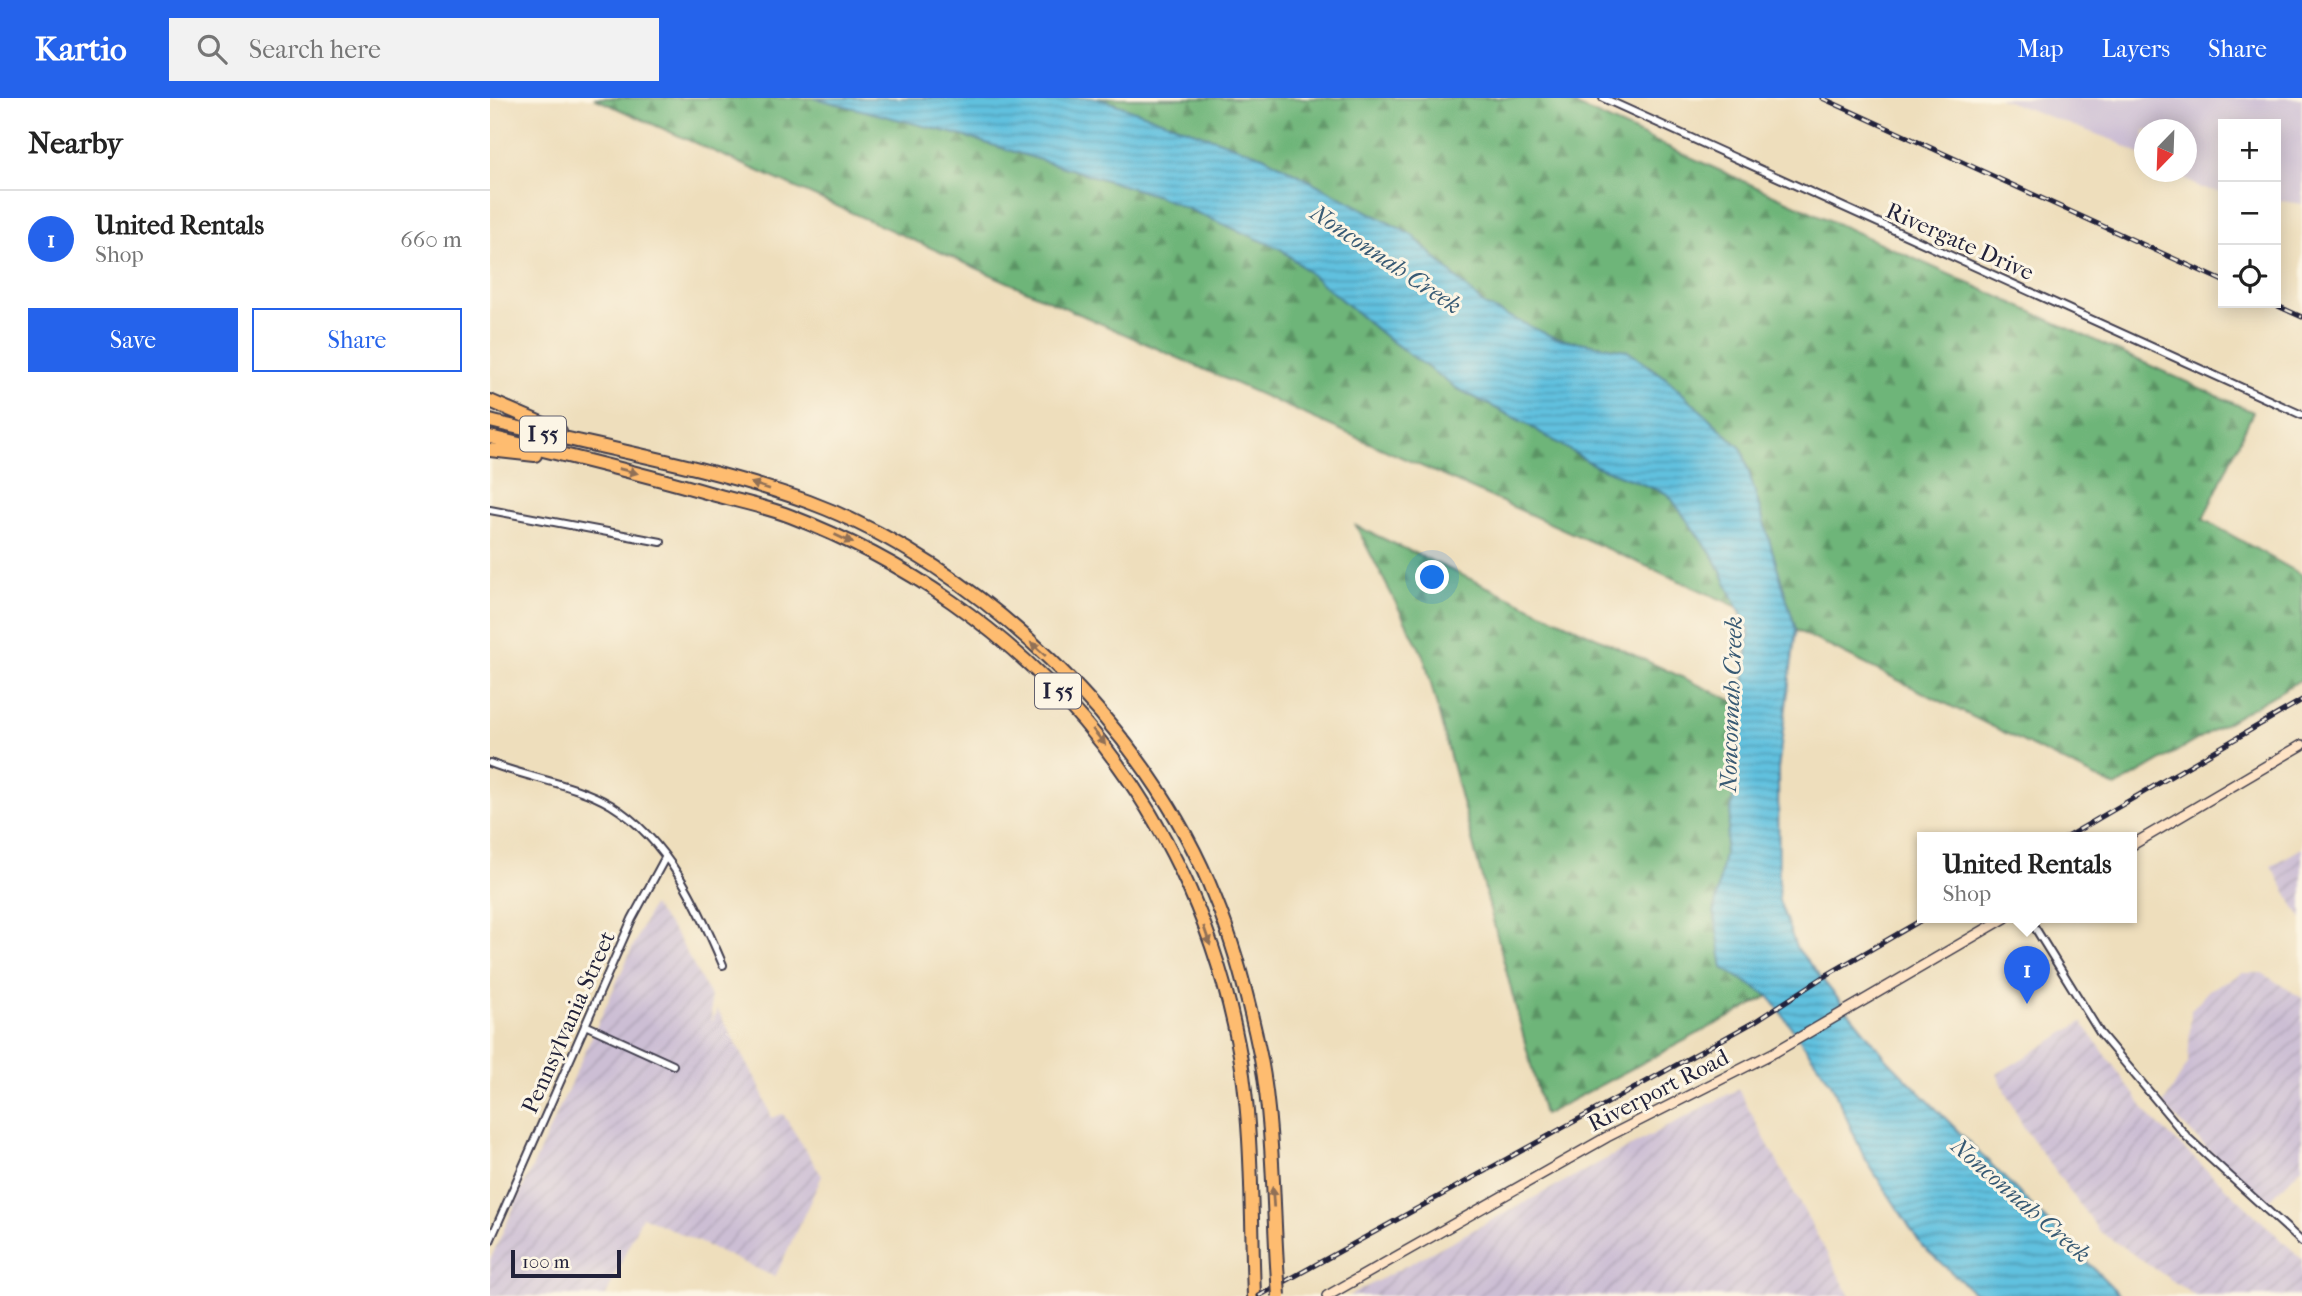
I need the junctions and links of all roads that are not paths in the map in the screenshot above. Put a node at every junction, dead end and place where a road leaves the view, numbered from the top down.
1 (1603, 98) edge
2 (490, 401) edge
3 (2302, 415) edge
4 (490, 421) edge
5 (490, 437) edge
6 (596, 446) junction
7 (490, 450) edge
8 (590, 461) junction
9 (490, 510) edge
10 (661, 542) dead end
11 (2302, 745) edge
12 (490, 763) edge
13 (2137, 842) edge
14 (666, 858) junction
15 (1996, 923) edge
16 (2032, 923) edge
17 (723, 965) dead end
18 (585, 1025) junction
19 (673, 1065) dead end
20 (490, 1241) edge
21 (2302, 1242) edge
22 (1254, 1296) edge
23 (1279, 1296) edge
24 (1327, 1296) edge

1 - 3 street, Rivergate Drive
2 - 6 highway
4 - 6 highway, I 55
5 - 8 highway, I 55
23 -> 6 highway, I 55, bridge
7 - 8 highway
8 -> 22 highway, I 55
9 - 10 street
11 - 13 main road
12 - 14 street
14 - 17 street
14 - 18 street, Pennsylvania Street
15 - 24 main road, Riverport Road
16 - 21 street
18 - 19 street
18 - 20 street, Pennsylvania Street

